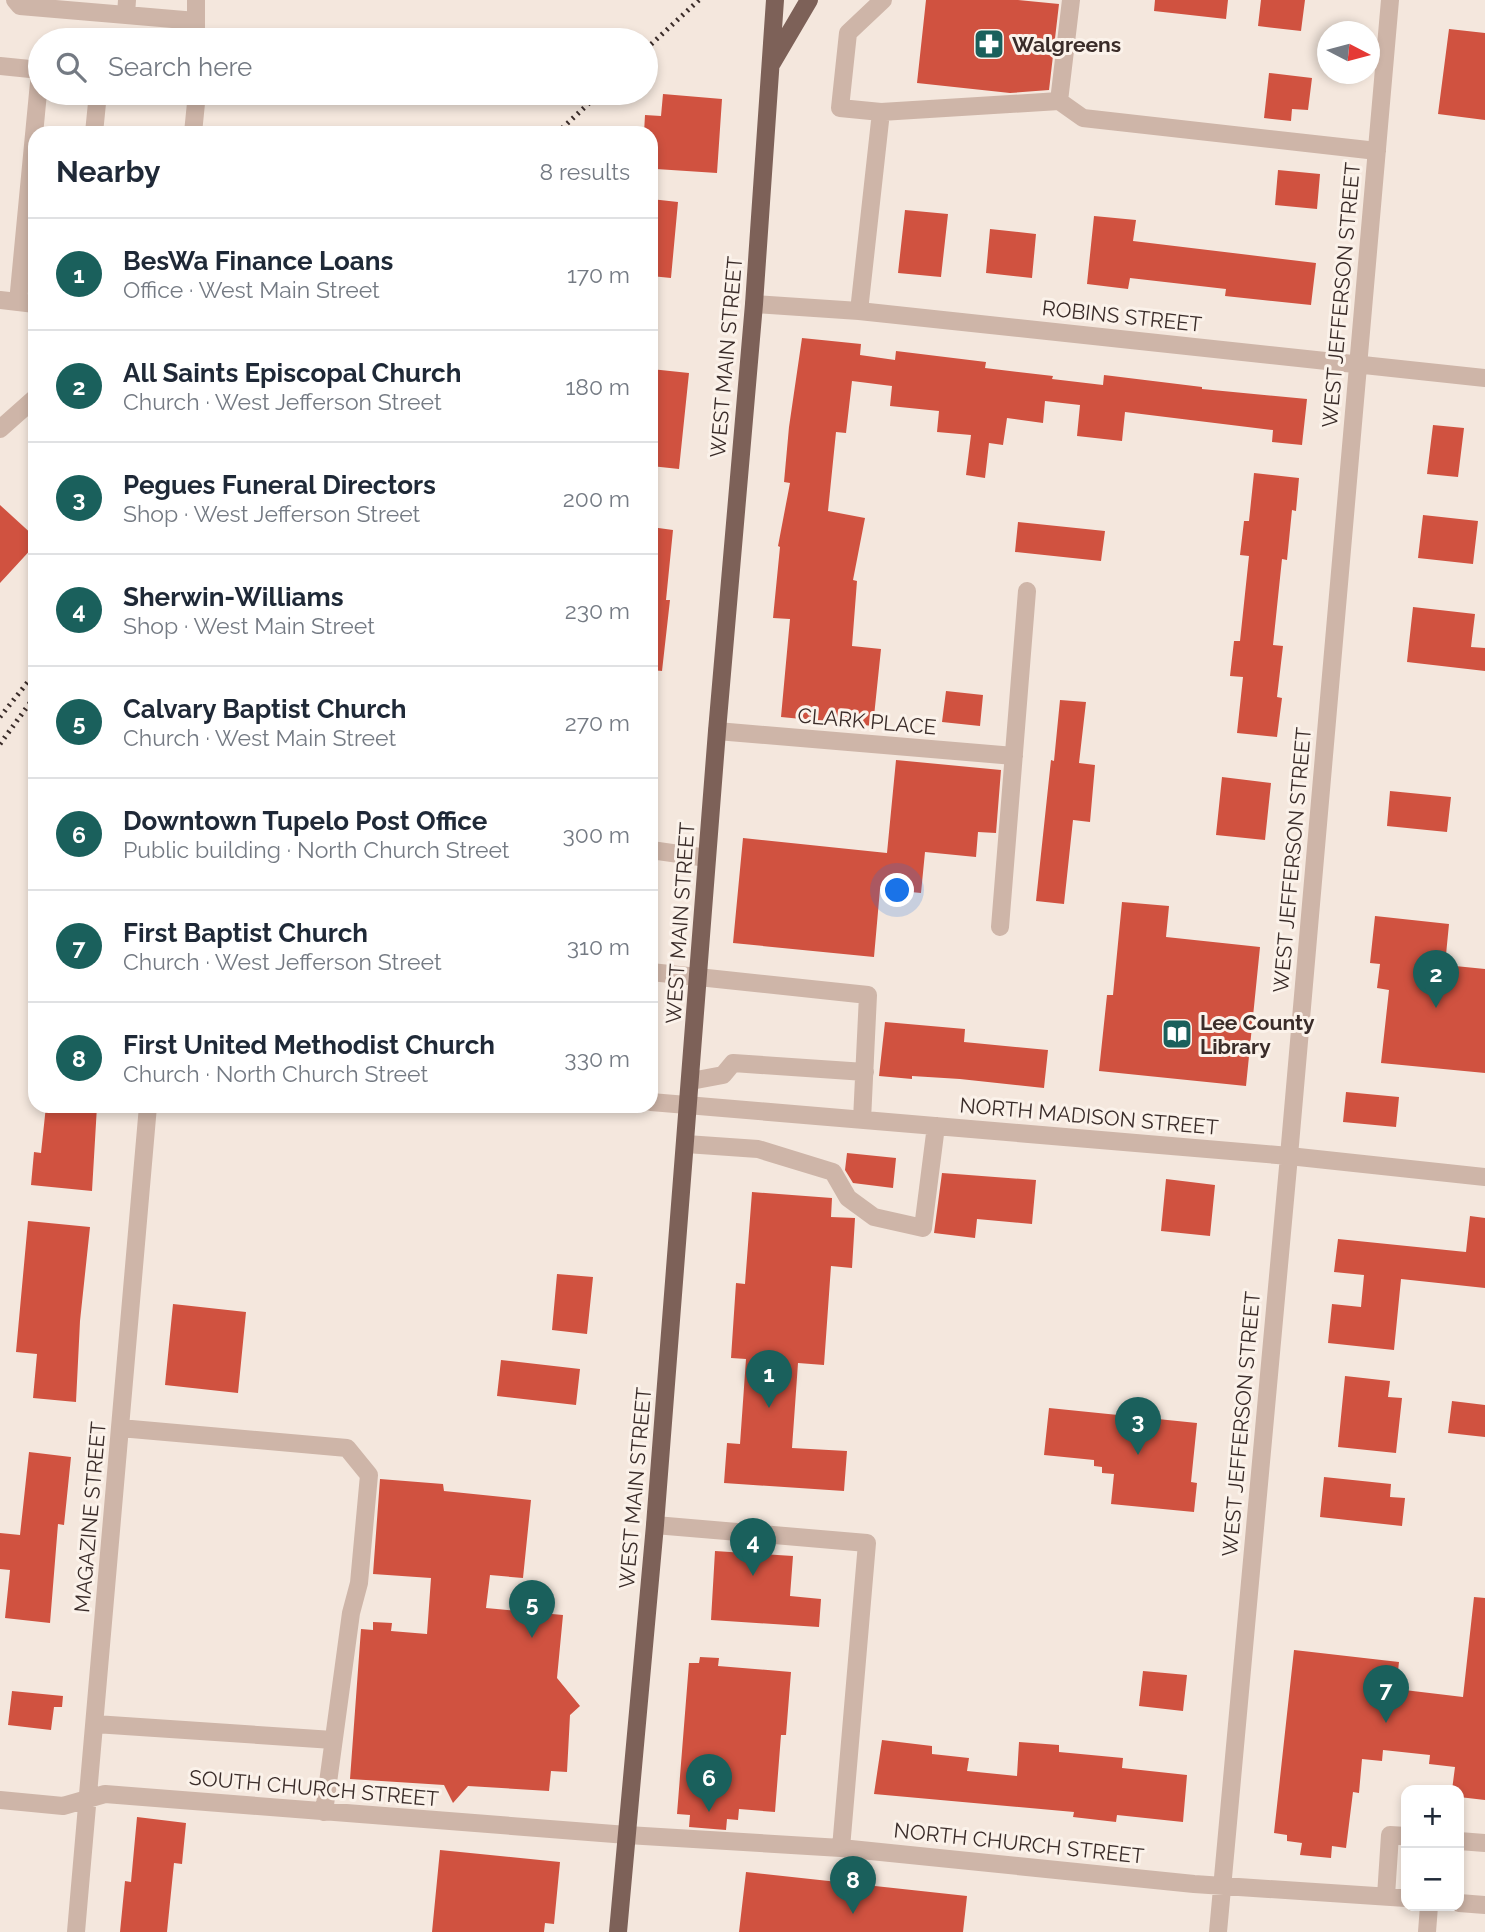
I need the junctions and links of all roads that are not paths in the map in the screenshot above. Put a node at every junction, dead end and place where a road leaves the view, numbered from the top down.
1 (15, 0) edge
2 (196, 0) edge
3 (775, 0) edge
4 (809, 0) edge
5 (883, 0) edge
6 (1071, 0) edge
7 (1390, 0) edge
8 (127, 7) edge
9 (196, 21) junction
10 (196, 28) edge
11 (0, 65) edge
12 (28, 69) edge
13 (769, 69) junction
14 (1059, 101) junction
15 (37, 105) edge
16 (97, 105) edge
17 (196, 105) edge
18 (881, 112) junction
19 (35, 126) edge
20 (95, 126) edge
21 (194, 126) edge
22 (1377, 151) junction
23 (28, 197) edge
24 (18, 302) edge
25 (754, 303) junction
26 (859, 311) junction
27 (1358, 365) junction
28 (1485, 378) edge
29 (28, 404) edge
30 (0, 429) edge
31 (1027, 591) dead end
32 (717, 731) junction
33 (1014, 756) junction
34 (658, 851) edge
35 (707, 858) junction
36 (1000, 927) dead end
37 (658, 973) edge
38 (698, 977) junction
39 (865, 1072) junction
40 (691, 1081) junction
41 (658, 1103) edge
42 (689, 1106) junction
43 (147, 1113) edge
44 (862, 1120) junction
45 (936, 1126) junction
46 (686, 1144) junction
47 (1289, 1156) junction
48 (1485, 1177) edge
49 (120, 1428) junction
50 (655, 1525) junction
51 (95, 1724) junction
52 (334, 1740) junction
53 (87, 1799) junction
54 (0, 1800) edge
55 (324, 1812) junction
56 (627, 1835) junction
57 (1401, 1836) edge
58 (1464, 1841) edge
59 (1485, 1843) edge
60 (841, 1848) junction
61 (1222, 1886) junction
62 (1386, 1896) junction
63 (1401, 1898) edge
64 (1464, 1903) edge
65 (1485, 1905) edge
66 (1429, 1911) edge
67 (76, 1932) edge
68 (618, 1932) edge
69 (1218, 1932) edge
70 (1427, 1932) edge

1 - 8 street
2 - 9 street
3 - 13 main road, WEST MAIN STREET
4 - 13 main road
5 - 18 street
6 - 14 street
7 - 22 street, WEST JEFFERSON STREET
8 - 9 street
9 - 10 street
11 - 12 street
13 - 25 main road, WEST MAIN STREET
14 - 18 street
14 - 22 street
15 - 19 street
16 - 20 street
17 - 21 street
18 - 26 street
22 - 27 street, WEST JEFFERSON STREET
23 - 24 street
25 - 26 street, ROBINS STREET
25 - 32 main road, WEST MAIN STREET
26 - 27 street, ROBINS STREET
27 - 28 street, ROBINS STREET
27 - 47 street, WEST JEFFERSON STREET
29 - 30 street
31 - 33 street
32 - 33 street, CLARK PLACE
32 - 35 main road, WEST MAIN STREET
33 - 36 street
34 - 35 street
35 - 38 main road, WEST MAIN STREET
37 - 38 street
38 - 39 street
38 - 40 main road, WEST MAIN STREET
39 - 40 street
39 - 44 street
40 - 42 main road, WEST MAIN STREET
41 - 42 street, NORTH MADISON STREET
42 - 44 street, NORTH MADISON STREET
42 - 46 main road, WEST MAIN STREET
43 - 49 street, MAGAZINE STREET
44 - 45 street, NORTH MADISON STREET
45 - 46 street
45 - 47 street, NORTH MADISON STREET
46 - 50 main road, WEST MAIN STREET
47 - 48 street, NORTH MADISON STREET
47 - 61 street, WEST JEFFERSON STREET
49 - 51 street, MAGAZINE STREET
49 - 52 street
50 - 56 main road, WEST MAIN STREET
50 - 60 street
51 - 52 street
51 - 53 street, MAGAZINE STREET
52 - 55 street
53 - 54 street, SOUTH CHURCH STREET
53 - 55 street, SOUTH CHURCH STREET
53 - 67 street, MAGAZINE STREET
55 - 56 street, SOUTH CHURCH STREET
56 - 60 street, NORTH CHURCH STREET
56 - 68 main road, WEST MAIN STREET
57 - 62 street
58 - 59 street
60 - 61 street, NORTH CHURCH STREET
61 - 62 street, NORTH CHURCH STREET
61 - 69 street, WEST JEFFERSON STREET
62 - 63 street, NORTH CHURCH STREET
64 - 65 street
66 - 70 street

